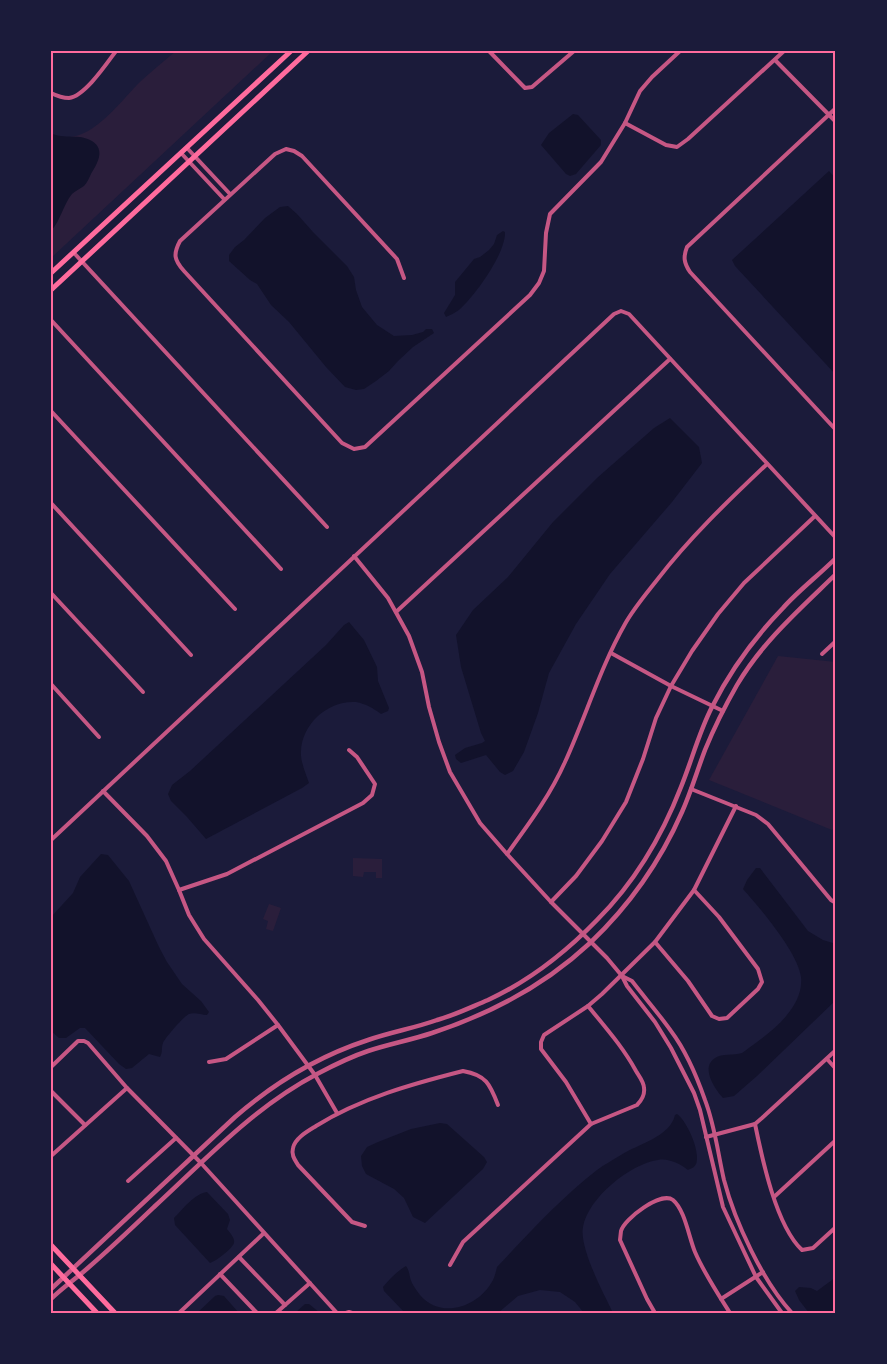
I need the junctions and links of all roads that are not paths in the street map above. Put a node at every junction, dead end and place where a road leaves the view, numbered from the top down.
1 (116, 51) edge
2 (291, 51) edge
3 (308, 51) edge
4 (489, 51) edge
5 (574, 51) edge
6 (680, 51) edge
7 (784, 51) edge
8 (775, 60) junction
9 (51, 93) edge
10 (836, 108) edge
11 (829, 114) junction
12 (836, 122) edge
13 (625, 123) junction
14 (187, 148) junction
15 (181, 153) junction
16 (195, 155) junction
17 (188, 162) junction
18 (230, 194) junction
19 (224, 200) junction
20 (74, 253) junction
21 (82, 262) junction
22 (51, 273) edge
23 (404, 278) dead end
24 (51, 290) edge
25 (51, 320) edge
26 (670, 358) junction
27 (51, 411) edge
28 (836, 430) edge
29 (766, 464) junction
30 (51, 503) edge
31 (815, 516) junction
32 (327, 527) dead end
33 (836, 538) edge
34 (354, 556) junction
35 (836, 558) edge
36 (281, 569) dead end
37 (836, 574) edge
38 (51, 593) edge
39 (235, 609) dead end
40 (396, 612) junction
41 (836, 641) edge
42 (610, 653) junction
43 (822, 654) dead end
44 (191, 655) dead end
45 (51, 684) edge
46 (671, 686) junction
47 (143, 692) dead end
48 (712, 705) junction
49 (723, 711) junction
50 (99, 736) dead end
51 (349, 750) dead end
52 (691, 789) junction
53 (103, 791) junction
54 (736, 806) junction
55 (51, 840) edge
56 (507, 854) junction
57 (179, 890) junction
58 (694, 890) junction
59 (551, 902) junction
60 (836, 903) edge
61 (582, 934) junction
62 (655, 942) junction
63 (590, 943) junction
64 (622, 976) junction
65 (588, 1006) junction
66 (278, 1024) junction
67 (836, 1050) edge
68 (827, 1059) junction
69 (209, 1062) dead end
70 (308, 1065) junction
71 (51, 1067) edge
72 (836, 1069) edge
73 (315, 1075) junction
74 (127, 1088) junction
75 (51, 1090) edge
76 (498, 1105) dead end
77 (337, 1113) junction
78 (591, 1124) junction
79 (755, 1124) junction
80 (85, 1125) junction
81 (715, 1136) junction
82 (706, 1137) junction
83 (176, 1138) junction
84 (836, 1140) edge
85 (51, 1147) edge
86 (56, 1152) junction
87 (194, 1155) junction
88 (51, 1156) edge
89 (201, 1163) junction
90 (128, 1181) dead end
91 (774, 1197) junction
92 (365, 1226) dead end
93 (836, 1227) edge
94 (264, 1233) junction
95 (51, 1245) edge
96 (239, 1257) junction
97 (51, 1264) edge
98 (450, 1265) dead end
99 (73, 1269) junction
100 (763, 1272) junction
101 (220, 1274) junction
102 (79, 1275) junction
103 (64, 1277) junction
104 (756, 1277) junction
105 (69, 1283) junction
106 (310, 1283) junction
107 (51, 1289) edge
108 (51, 1299) edge
109 (721, 1299) junction
110 (285, 1305) junction
111 (97, 1313) edge
112 (114, 1313) edge
113 (179, 1313) edge
114 (257, 1313) edge
115 (276, 1313) edge
116 (336, 1313) edge
117 (655, 1313) edge
118 (730, 1313) edge
119 (782, 1313) edge
120 (792, 1313) edge

1 - 9 street
2 - 14 main road
3 - 16 main road
4 - 5 street
6 - 13 street
7 - 8 street
8 - 11 street
8 - 13 street
10 - 11 street
11 - 12 street
11 - 28 street
13 - 19 street
14 - 15 main road
14 - 16 street
15 - 17 street
15 - 20 main road
16 - 17 main road
16 - 18 street
17 - 19 street
17 - 21 main road
18 - 19 street
18 - 23 street
20 - 21 street
20 - 22 main road
21 - 24 main road
21 - 32 street
25 - 36 street
26 - 29 street
26 - 34 street
26 - 40 street
27 - 39 street
29 - 31 street
29 - 42 street
30 - 44 street
31 - 33 street
31 - 46 street
34 - 40 street
34 - 53 street
35 - 48 street
37 - 49 street
38 - 47 street
40 - 56 street
41 - 43 street
42 - 46 street
42 - 56 street
45 - 50 street
46 - 48 street
46 - 59 street
48 - 49 street
48 - 61 street
49 - 52 street
51 - 57 street
52 - 54 street
52 - 63 street
53 - 55 street
53 - 57 street
54 - 58 street
54 - 60 street
56 - 59 street
57 - 66 street
58 - 62 street
58 - 62 street
59 - 61 street
61 - 63 street
61 - 70 street
62 - 64 street
63 - 64 street
63 - 73 street
64 - 65 street
64 - 81 street
64 - 82 street
65 - 78 street
65 - 78 street
66 - 69 street
66 - 70 street
67 - 68 street
68 - 72 street
68 - 79 street
70 - 73 street
70 - 87 street
71 - 74 street
73 - 77 street
73 - 89 street
74 - 80 street
74 - 83 street
75 - 80 street
76 - 77 street
77 - 92 street
78 - 98 street
79 - 81 street
79 - 91 street
80 - 86 street
81 - 82 street
81 - 100 street
82 - 104 street
83 - 87 street
83 - 90 street
84 - 91 street
85 - 86 street
86 - 88 street
87 - 89 street
87 - 99 street
89 - 94 street
89 - 102 street
91 - 93 street
94 - 96 street
94 - 106 street
95 - 99 main road
96 - 101 street
96 - 110 street
97 - 103 main road
99 - 102 main road
99 - 103 street
100 - 104 street
100 - 120 street
101 - 113 street
101 - 114 street
102 - 105 street
102 - 112 main road
103 - 105 main road
103 - 107 street
104 - 109 street
104 - 119 street
105 - 108 street
105 - 111 main road
106 - 110 street
106 - 116 street
109 - 117 street
109 - 118 street
110 - 115 street

